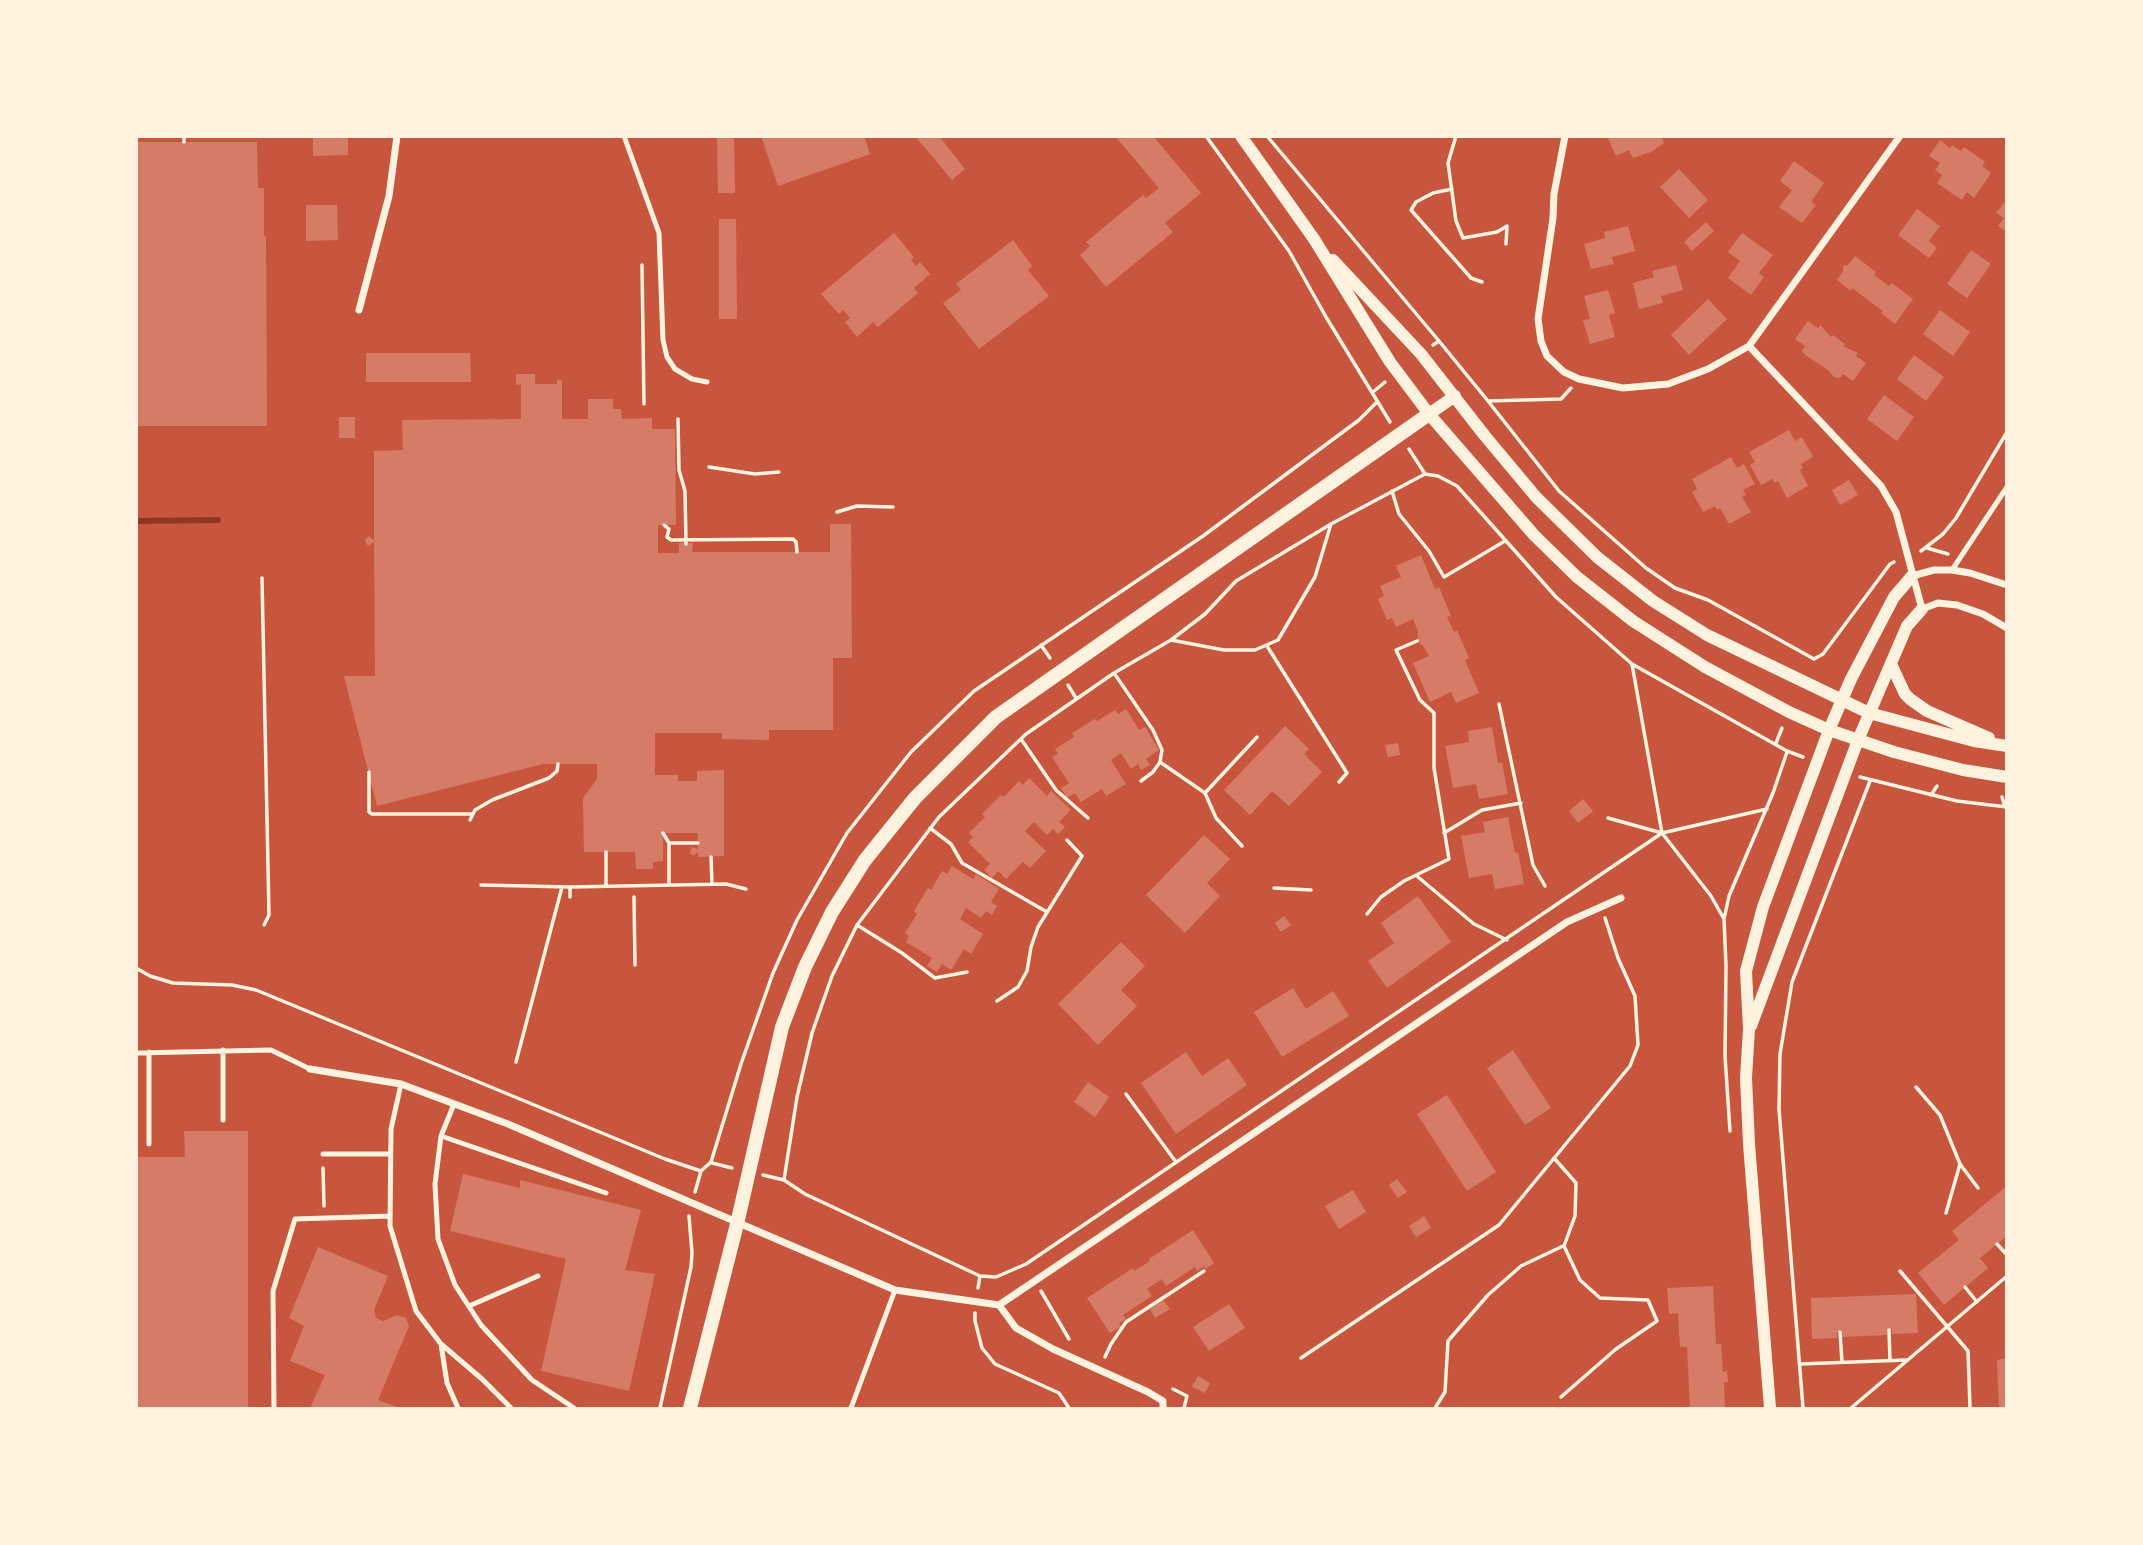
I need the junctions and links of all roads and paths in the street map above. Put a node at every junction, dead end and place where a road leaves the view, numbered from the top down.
1 (397, 136) edge
2 (624, 136) edge
3 (1206, 136) edge
4 (1241, 136) edge
5 (1456, 136) edge
6 (1565, 136) edge
7 (1900, 136) edge
8 (1452, 189) junction
9 (1314, 239) junction
10 (1506, 244) dead end
11 (642, 265) dead end
12 (1482, 282) dead end
13 (359, 310) dead end
14 (1439, 341) dead end
15 (1749, 346) junction
16 (1579, 379) junction
17 (707, 382) dead end
18 (1455, 396) junction
19 (1488, 401) junction
20 (644, 404) dead end
21 (1429, 414) junction
22 (678, 419) dead end
23 (2007, 432) edge
24 (709, 467) dead end
25 (779, 472) dead end
26 (1425, 474) dead end
27 (2007, 487) edge
28 (1392, 491) junction
29 (893, 507) dead end
30 (837, 512) dead end
31 (1331, 524) junction
32 (664, 525) dead end
33 (1505, 541) dead end
34 (686, 544) dead end
35 (797, 552) dead end
36 (1907, 556) junction
37 (1952, 570) junction
38 (1912, 576) junction
39 (262, 578) dead end
40 (2007, 585) edge
41 (1922, 609) junction
42 (2007, 628) edge
43 (1171, 640) junction
44 (1417, 640) dead end
45 (1267, 646) junction
46 (1632, 664) dead end
47 (1891, 664) junction
48 (1114, 673) junction
49 (1842, 702) junction
50 (1499, 704) dead end
51 (1869, 713) junction
52 (1829, 730) junction
53 (1257, 737) dead end
54 (1021, 739) junction
55 (1858, 740) junction
56 (2006, 746) edge
57 (1787, 751) dead end
58 (1160, 762) junction
59 (558, 764) dead end
60 (369, 772) dead end
61 (2007, 777) edge
62 (1141, 781) dead end
63 (1870, 781) dead end
64 (1339, 782) dead end
65 (1937, 786) dead end
66 (1205, 793) junction
67 (1931, 795) dead end
68 (2002, 797) dead end
69 (1521, 803) junction
70 (2005, 807) edge
71 (1767, 809) junction
72 (473, 814) junction
73 (1088, 818) dead end
74 (1608, 818) dead end
75 (470, 820) dead end
76 (930, 828) junction
77 (663, 833) dead end
78 (1444, 833) junction
79 (1662, 833) junction
80 (1067, 840) dead end
81 (669, 843) junction
82 (698, 844) dead end
83 (1242, 846) dead end
84 (606, 852) dead end
85 (711, 857) dead end
86 (1417, 877) junction
87 (712, 884) junction
88 (481, 885) dead end
89 (669, 885) junction
90 (606, 886) junction
91 (1545, 886) dead end
92 (562, 887) junction
93 (570, 887) junction
94 (1274, 888) dead end
95 (746, 889) dead end
96 (1311, 890) dead end
97 (570, 897) dead end
98 (635, 897) dead end
99 (1621, 898) dead end
100 (1601, 906) junction
101 (1047, 912) junction
102 (1367, 914) dead end
103 (1724, 919) junction
104 (264, 925) dead end
105 (857, 925) junction
106 (1507, 940) junction
107 (635, 965) dead end
108 (1727, 966) dead end
109 (136, 968) edge
110 (967, 972) dead end
111 (997, 1001) dead end
112 (1749, 1029) junction
113 (223, 1050) junction
114 (149, 1052) junction
115 (136, 1053) edge
116 (516, 1062) dead end
117 (310, 1069) joint
118 (401, 1084) junction
119 (1916, 1087) dead end
120 (1126, 1094) dead end
121 (454, 1104) junction
122 (223, 1120) dead end
123 (441, 1136) junction
124 (149, 1144) dead end
125 (323, 1154) joint
126 (390, 1154) junction
127 (1554, 1158) junction
128 (712, 1163) junction
129 (1177, 1163) junction
130 (1960, 1164) junction
131 (701, 1171) junction
132 (749, 1172) junction
133 (785, 1180) junction
134 (1978, 1188) dead end
135 (607, 1193) dead end
136 (692, 1202) junction
137 (1946, 1213) dead end
138 (390, 1216) junction
139 (324, 1218) junction
140 (737, 1224) junction
141 (1997, 1244) dead end
142 (1564, 1246) junction
143 (2007, 1255) edge
144 (1204, 1271) dead end
145 (1900, 1271) dead end
146 (538, 1276) dead end
147 (979, 1276) junction
148 (2007, 1276) edge
149 (1036, 1281) junction
150 (1965, 1287) dead end
151 (895, 1290) junction
152 (1977, 1302) junction
153 (976, 1303) junction
154 (999, 1305) junction
155 (469, 1306) junction
156 (1948, 1326) junction
157 (1889, 1330) dead end
158 (1840, 1332) dead end
159 (1070, 1342) dead end
160 (441, 1344) junction
161 (1301, 1358) dead end
162 (1104, 1359) dead end
163 (1890, 1360) junction
164 (1908, 1360) junction
165 (1842, 1362) junction
166 (1800, 1364) junction
167 (1165, 1386) dead end
168 (1562, 1397) dead end
169 (274, 1409) edge
170 (458, 1409) edge
171 (511, 1409) edge
172 (574, 1409) edge
173 (660, 1409) edge
174 (690, 1409) edge
175 (851, 1409) edge
176 (1069, 1409) edge
177 (1163, 1409) edge
178 (1184, 1409) edge
179 (1435, 1409) edge
180 (1770, 1409) edge
181 (1803, 1409) edge
182 (1851, 1409) edge
183 (1970, 1409) edge

1 - 13 street
2 - 17 lane
3 - 128 path
4 - 9 street
5 - 8 path
6 - 16 street
7 - 15 street
8 - 10 path
8 - 12 path
9 - 18 street
9 - 21 street
11 - 20 path
14 - 19 path
15 - 16 street
15 - 36 street
16 - 19 path
18 - 21 street
18 - 49 street
19 - 36 path
21 - 52 street
21 - 132 main road
22 - 34 path
23 - 36 path
24 - 25 path
26 - 28 path
27 - 37 lane
28 - 31 path
28 - 33 path
29 - 30 path
31 - 43 path
31 - 45 path
32 - 35 path
36 - 38 street
37 - 38 street
37 - 40 street
38 - 41 street
38 - 49 street
39 - 104 path
41 - 42 street
41 - 47 street
43 - 45 path
43 - 48 path
44 - 78 path
45 - 64 path
46 - 79 path
47 - 51 street
47 - 56 street
48 - 54 path
48 - 58 path
49 - 51 street
49 - 52 street
50 - 69 path
51 - 55 street
51 - 56 street
52 - 55 street
52 - 112 street
53 - 66 path
54 - 73 path
54 - 76 path
55 - 61 street
55 - 112 street
57 - 71 path
58 - 62 path
58 - 66 path
59 - 72 path
60 - 72 path
63 - 166 path
65 - 67 path
66 - 83 path
68 - 70 path
69 - 78 path
69 - 91 path
71 - 79 path
71 - 103 path
72 - 75 path
74 - 79 path
76 - 101 path
76 - 105 path
77 - 81 path
78 - 86 path
79 - 103 path
79 - 106 path
80 - 101 path
81 - 82 path
81 - 89 path
84 - 90 path
85 - 87 path
86 - 102 path
86 - 106 path
87 - 89 path
87 - 95 path
88 - 92 path
89 - 90 path
90 - 93 path
92 - 93 path
92 - 116 path
93 - 97 path
94 - 96 path
98 - 107 path
99 - 100 street
100 - 127 path
100 - 149 street
101 - 111 path
103 - 108 path
105 - 110 path
105 - 133 path
106 - 129 path
109 - 131 path
112 - 180 street
113 - 114 lane
113 - 117 lane
113 - 122 lane
114 - 115 lane
114 - 124 lane
117 - 118 street
118 - 121 street
118 - 126 lane
119 - 130 path
120 - 129 path
121 - 123 lane
121 - 136 street
123 - 135 lane
123 - 155 lane
125 - 126 lane
125 - 139 path
126 - 138 lane
127 - 142 path
127 - 161 path
128 - 131 path
128 - 132 path
129 - 147 path
130 - 134 path
130 - 137 path
131 - 136 path
132 - 133 path
132 - 140 main road
133 - 147 path
136 - 140 street
136 - 173 path
138 - 139 lane
138 - 160 lane
139 - 169 lane
140 - 151 street
140 - 174 main road
141 - 143 path
142 - 168 path
142 - 179 path
144 - 162 path
145 - 156 path
146 - 155 lane
147 - 153 path
148 - 152 path
149 - 154 street
149 - 159 path
150 - 152 path
151 - 153 street
151 - 175 lane
152 - 156 path
153 - 154 street
153 - 176 path
154 - 177 street
155 - 172 lane
156 - 164 path
156 - 183 path
157 - 163 path
158 - 165 path
160 - 170 lane
160 - 171 lane
163 - 164 path
163 - 165 path
164 - 182 path
165 - 166 path
166 - 181 path
167 - 178 path

